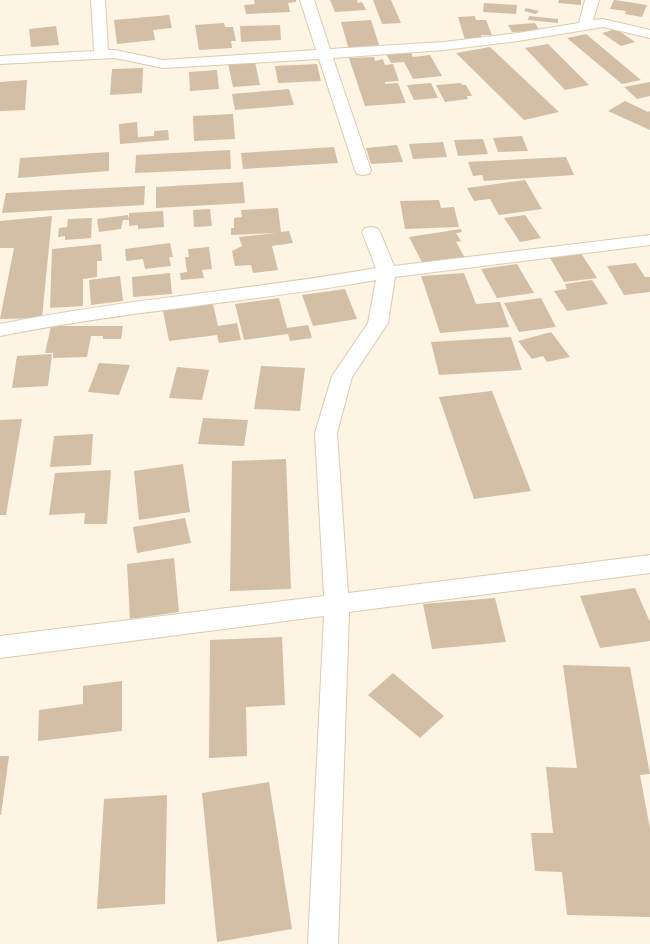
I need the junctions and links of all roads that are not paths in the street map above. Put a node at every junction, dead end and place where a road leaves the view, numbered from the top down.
1 (98, 0) edge
2 (307, 0) edge
3 (592, 0) edge
4 (585, 26) junction
5 (650, 34) edge
6 (324, 54) junction
7 (101, 55) junction
8 (0, 60) edge
9 (363, 170) dead end
10 (371, 232) dead end
11 (650, 240) edge
12 (387, 272) junction
13 (0, 330) edge
14 (650, 564) edge
15 (337, 605) junction
16 (0, 647) edge
17 (323, 944) edge

1 - 7 street
2 - 6 street
3 - 4 street
4 - 5 street
4 - 6 street
6 - 7 street
6 - 9 street
7 - 8 street
10 - 12 street
11 - 12 street
12 - 13 street
12 - 15 street
14 - 15 street
15 - 16 street
15 - 17 street

